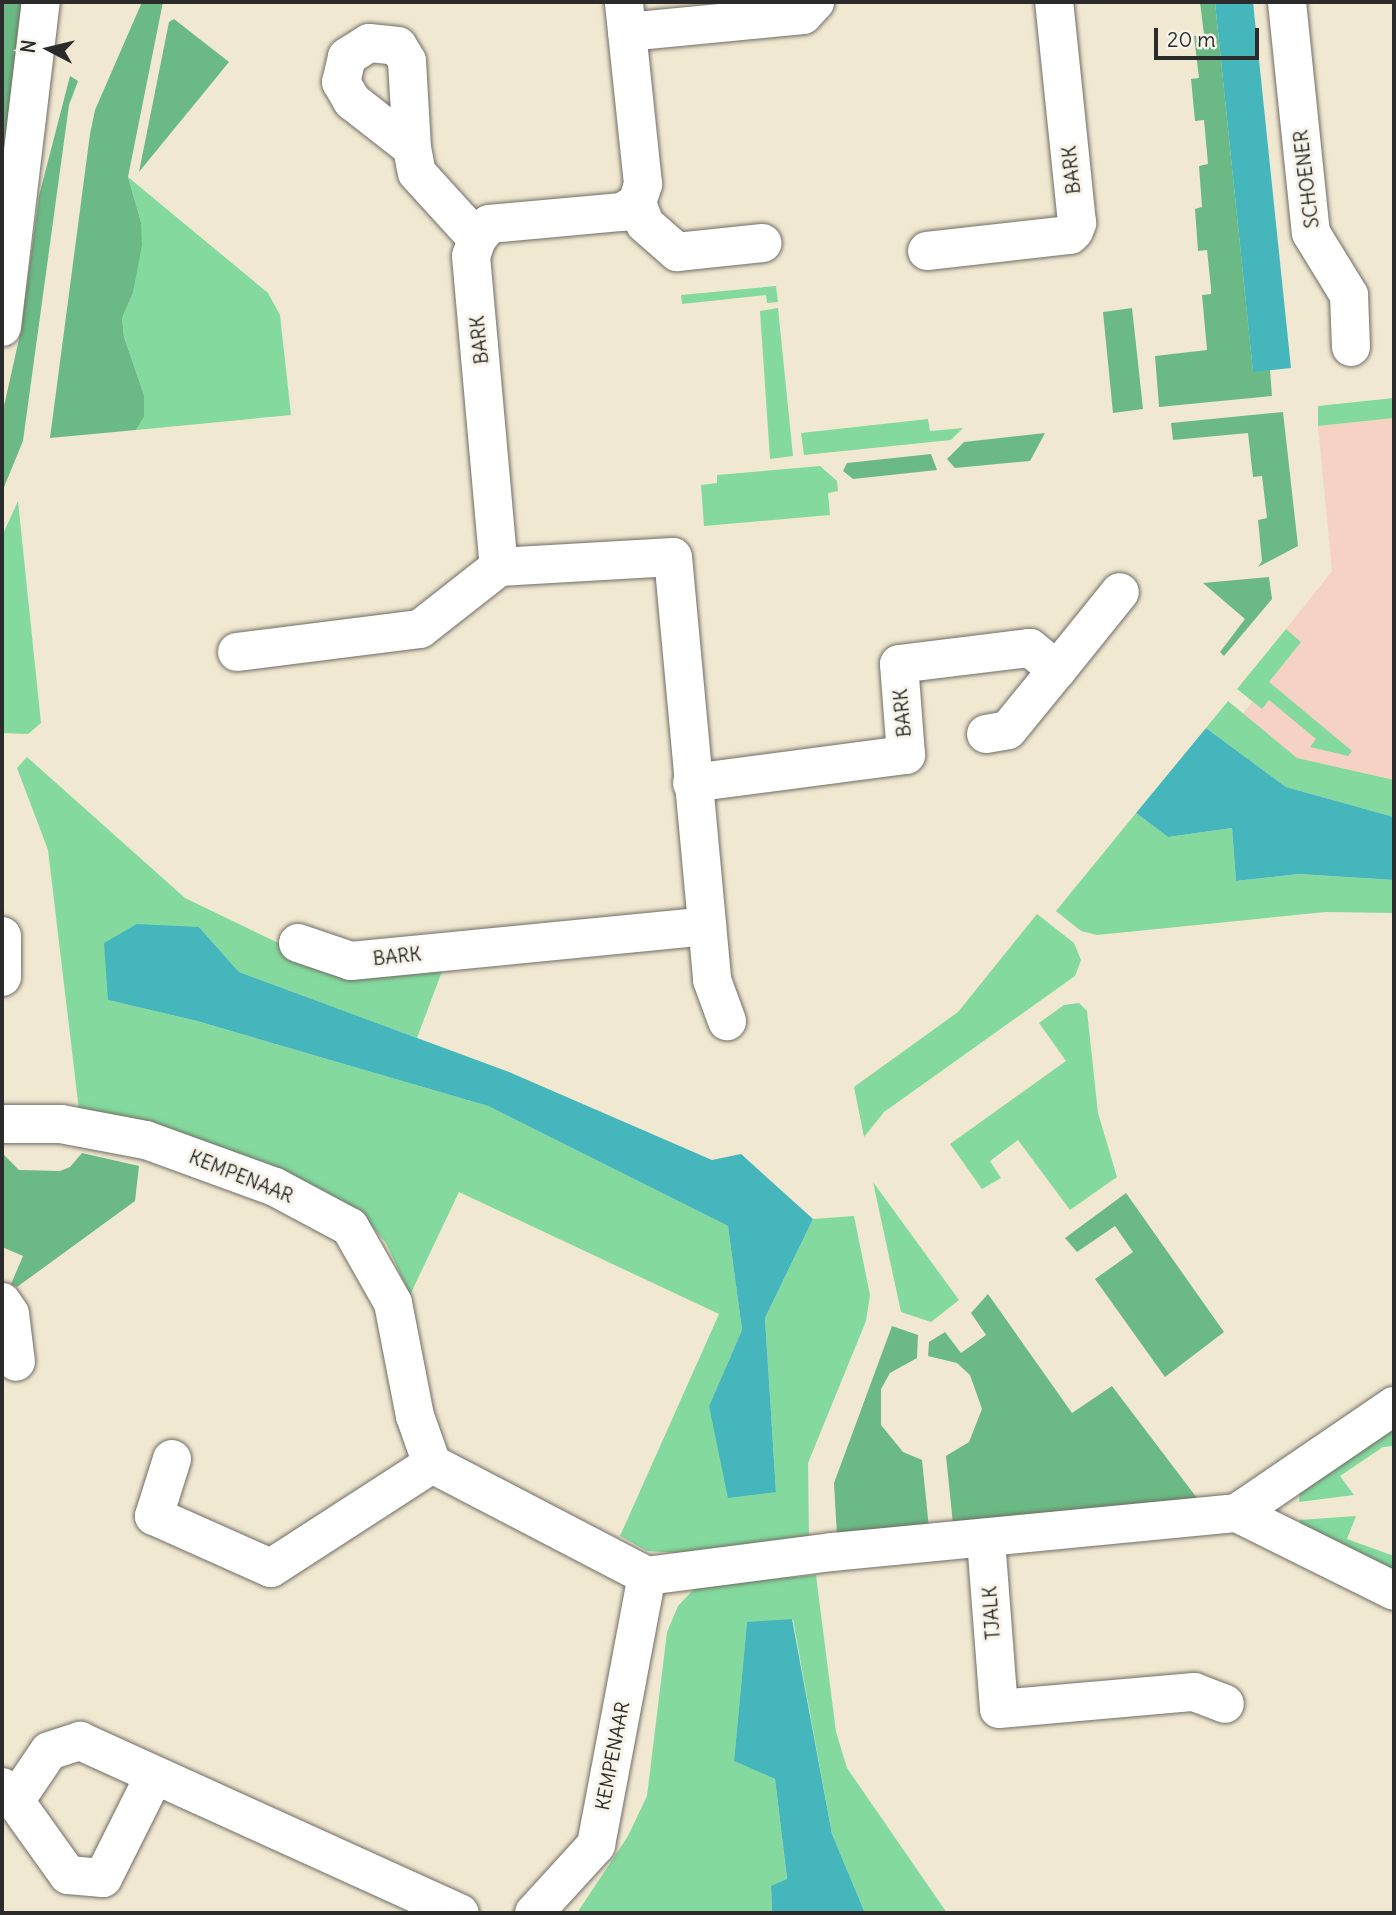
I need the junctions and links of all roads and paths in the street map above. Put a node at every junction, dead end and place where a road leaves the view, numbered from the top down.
1 (41, 2) edge
2 (815, 2) edge
3 (1054, 2) edge
4 (1287, 2) edge
5 (625, 17) edge
6 (412, 148) dead end
7 (637, 203) junction
8 (477, 239) junction
9 (762, 243) dead end
10 (927, 251) dead end
11 (2, 327) edge
12 (1351, 347) dead end
13 (499, 567) junction
14 (1121, 592) dead end
15 (237, 652) dead end
16 (1057, 670) junction
17 (986, 734) dead end
18 (692, 783) junction
19 (707, 926) junction
20 (2, 936) edge
21 (298, 943) dead end
22 (2, 977) edge
23 (727, 1021) dead end
24 (3, 1116) edge
25 (2, 1302) edge
26 (16, 1362) dead end
27 (1394, 1406) edge
28 (172, 1459) dead end
29 (432, 1464) junction
30 (1237, 1513) junction
31 (986, 1540) junction
32 (647, 1576) junction
33 (1394, 1591) edge
34 (1225, 1704) dead end
35 (154, 1776) junction
36 (8, 1794) edge
37 (460, 1913) edge
38 (534, 1913) edge

1 - 11 street
2 - 5 street
3 - 10 street, BARK
4 - 12 street, SCHOENER
5 - 7 street
6 - 8 street
7 - 8 street
7 - 9 street
8 - 13 street, BARK
13 - 15 street
13 - 18 street
14 - 16 street
16 - 17 street
16 - 18 street, BARK
18 - 19 street
19 - 21 street, BARK
19 - 23 street
20 - 22 street
24 - 29 street, KEMPENAAR
25 - 26 street
27 - 30 street
28 - 29 street
29 - 32 street
30 - 31 street
30 - 33 street
31 - 32 street
31 - 34 street, TJALK
32 - 38 street, KEMPENAAR
35 - 36 street
35 - 36 street
35 - 37 street

